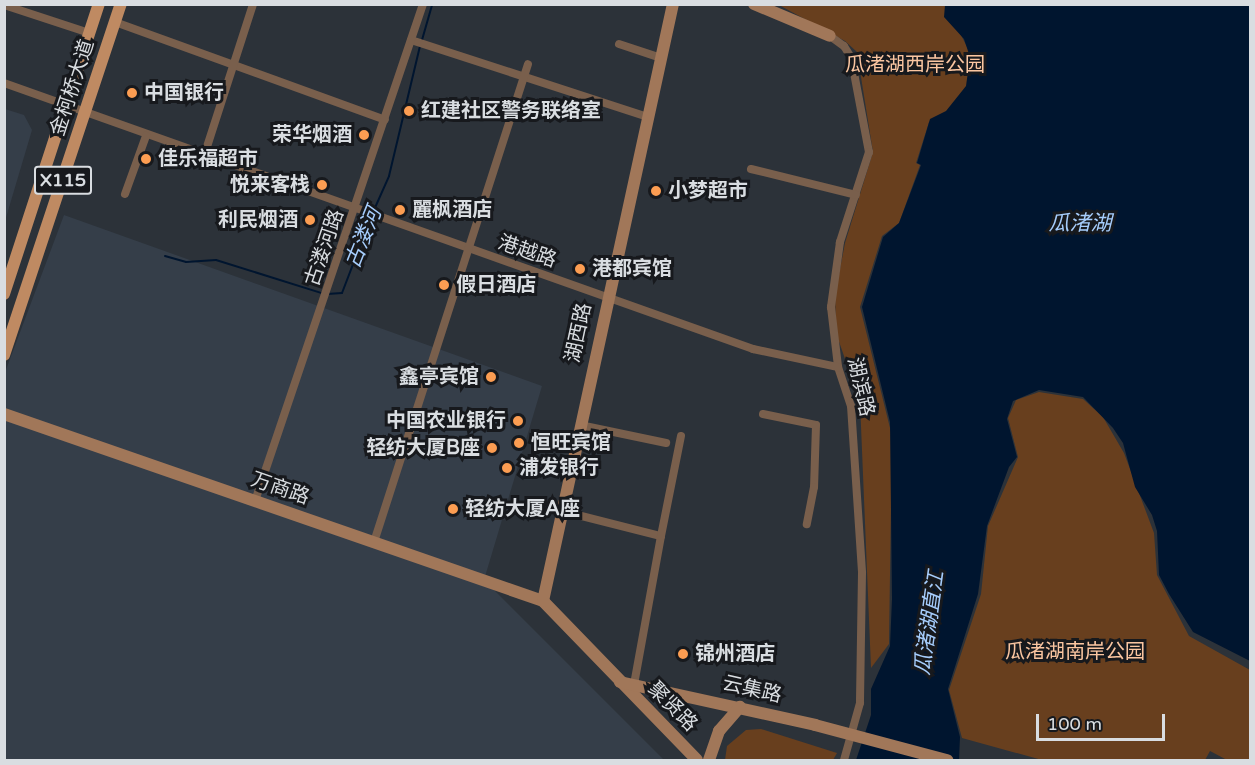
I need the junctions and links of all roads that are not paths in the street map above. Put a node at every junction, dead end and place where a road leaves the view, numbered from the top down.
1 (99, 4) edge
2 (121, 4) edge
3 (253, 4) edge
4 (423, 4) edge
5 (673, 4) edge
6 (754, 4) edge
7 (4, 5) edge
8 (115, 22) junction
9 (89, 33) junction
10 (830, 36) joint
11 (418, 42) junction
12 (619, 44) dead end
13 (661, 58) junction
14 (528, 64) dead end
15 (232, 65) junction
16 (524, 77) junction
17 (4, 83) edge
18 (64, 106) junction
19 (85, 114) junction
20 (648, 117) junction
21 (385, 120) junction
22 (146, 136) junction
23 (204, 156) junction
24 (751, 169) dead end
25 (125, 194) dead end
26 (856, 195) junction
27 (356, 210) junction
28 (468, 248) junction
29 (4, 294) edge
30 (607, 297) junction
31 (4, 355) edge
32 (838, 367) junction
33 (4, 414) edge
34 (763, 414) dead end
35 (580, 425) junction
36 (681, 436) dead end
37 (666, 443) dead end
38 (255, 501) junction
39 (562, 511) junction
40 (807, 524) dead end
41 (662, 536) junction
42 (374, 542) junction
43 (543, 601) junction
44 (619, 682) junction
45 (634, 685) junction
46 (740, 707) junction
47 (697, 760) edge
48 (709, 760) edge
49 (844, 760) edge
50 (947, 760) edge

1 - 9 main road, 金柯桥大道 / X115
2 - 8 main road, 金柯桥大道 / X115
3 - 15 street
4 - 11 street, 古溇河路
5 - 13 street, 湖西路
6 - 10 street
7 - 9 street
8 - 15 street
8 - 19 main road, 金柯桥大道 / X115
9 - 18 main road, 金柯桥大道 / X115
10 - 26 street, 湖滨路
11 - 16 street
11 - 21 street, 古溇河路
12 - 13 street
13 - 20 street, 湖西路
14 - 16 street
15 - 21 street
15 - 23 street
16 - 20 street
16 - 28 street
17 - 18 street, 港越路
18 - 19 street, 港越路
18 - 29 main road, 金柯桥大道 / X115
19 - 22 street, 港越路
19 - 31 main road, 金柯桥大道 / X115
20 - 30 street, 湖西路
21 - 27 street, 古溇河路
22 - 23 street, 港越路
22 - 25 street
23 - 27 street, 港越路
24 - 26 street
26 - 32 street, 湖滨路
27 - 28 street, 港越路
27 - 38 street, 古溇河路
28 - 30 street, 港越路
28 - 42 street
30 - 32 street, 港越路
30 - 35 street, 湖西路
32 - 49 street, 湖滨路
33 - 38 street, 万商路
34 - 40 street
35 - 37 street
35 - 39 street, 湖西路
36 - 41 street
38 - 42 street, 万商路
39 - 41 street
39 - 43 street, 湖西路
41 - 45 street
42 - 43 street, 万商路
43 - 44 street
44 - 45 street, 云集路
44 - 47 street, 聚贤路
45 - 46 street, 云集路
46 - 48 street
46 - 50 street, 云集路, bridge

